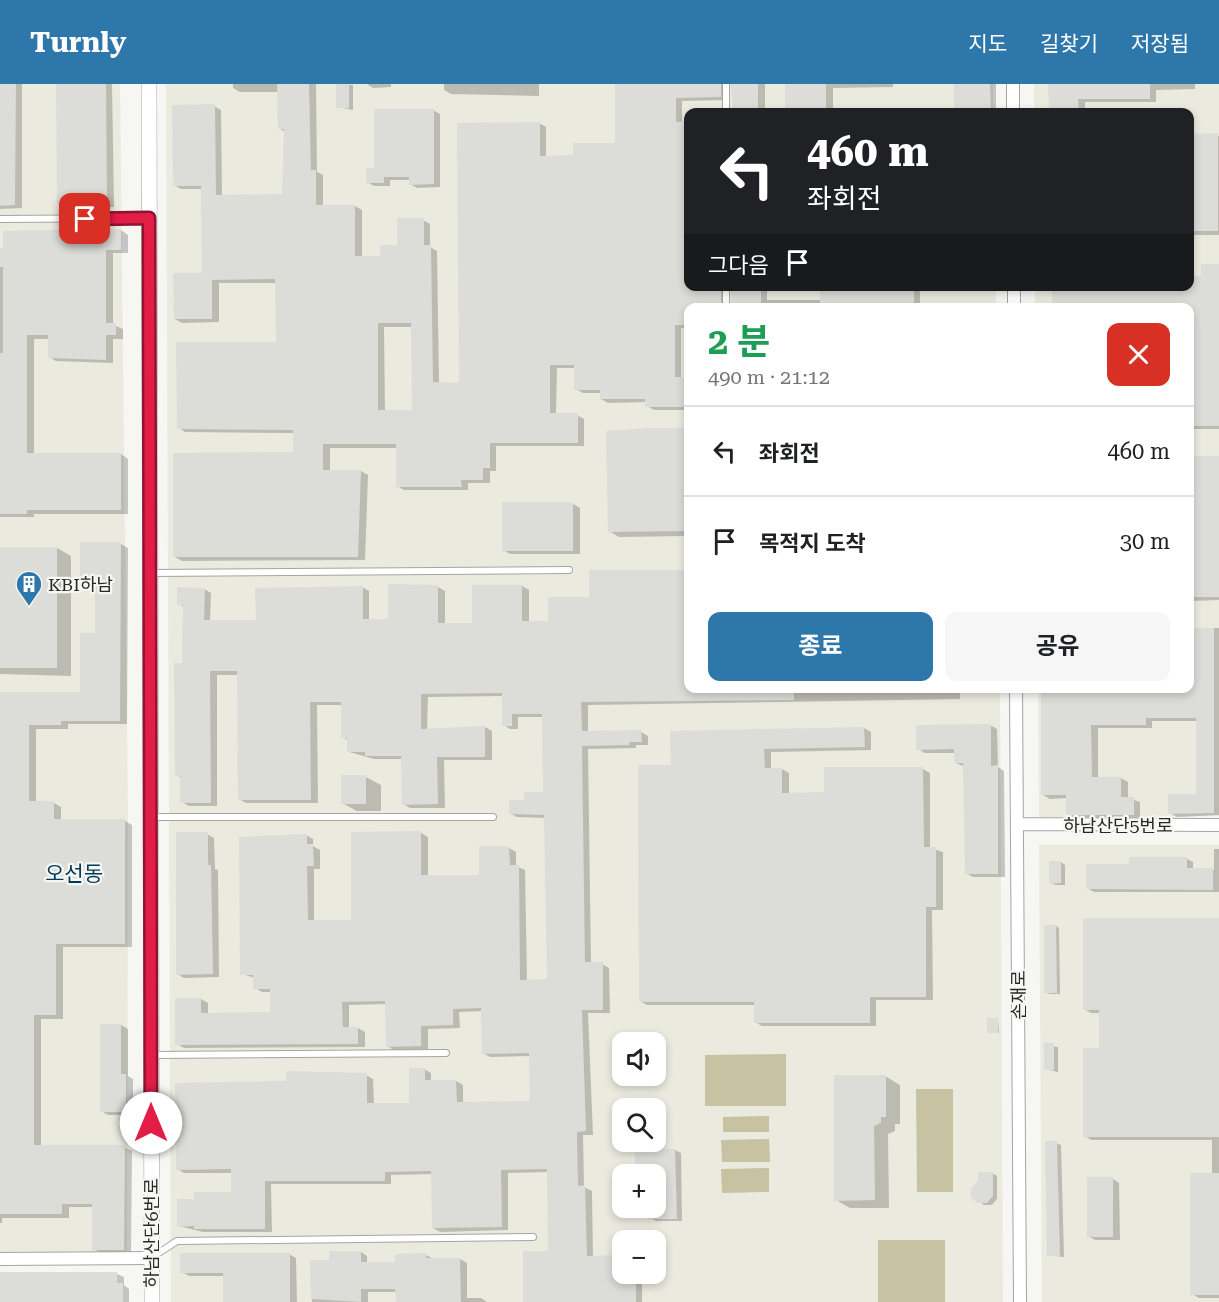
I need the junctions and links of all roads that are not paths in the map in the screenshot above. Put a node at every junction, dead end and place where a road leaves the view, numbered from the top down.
1 (148, 84) edge
2 (726, 84) edge
3 (1013, 84) edge
4 (726, 108) edge
5 (1013, 108) edge
6 (149, 218) junction
7 (0, 219) edge
8 (569, 570) dead end
9 (150, 573) junction
10 (1016, 693) edge
11 (150, 817) junction
12 (494, 817) dead end
13 (1017, 824) junction
14 (1219, 825) edge
15 (446, 1053) dead end
16 (151, 1055) junction
17 (533, 1237) dead end
18 (152, 1258) junction
19 (0, 1259) edge
20 (152, 1302) edge
21 (1020, 1302) edge

1 - 6 street, 하남산단6번로
2 - 4 lane
3 - 5 street
6 - 7 lane
6 - 9 street, 하남산단6번로
8 - 9 lane
9 - 11 street, 하남산단6번로
10 - 13 street, 손재로
11 - 12 lane
11 - 16 street, 하남산단6번로
13 - 14 street, 하남산단5번로
13 - 21 street, 손재로
15 - 16 lane
16 - 18 street, 하남산단6번로
17 - 18 lane
18 - 19 street
18 - 20 street, 하남산단6번로

